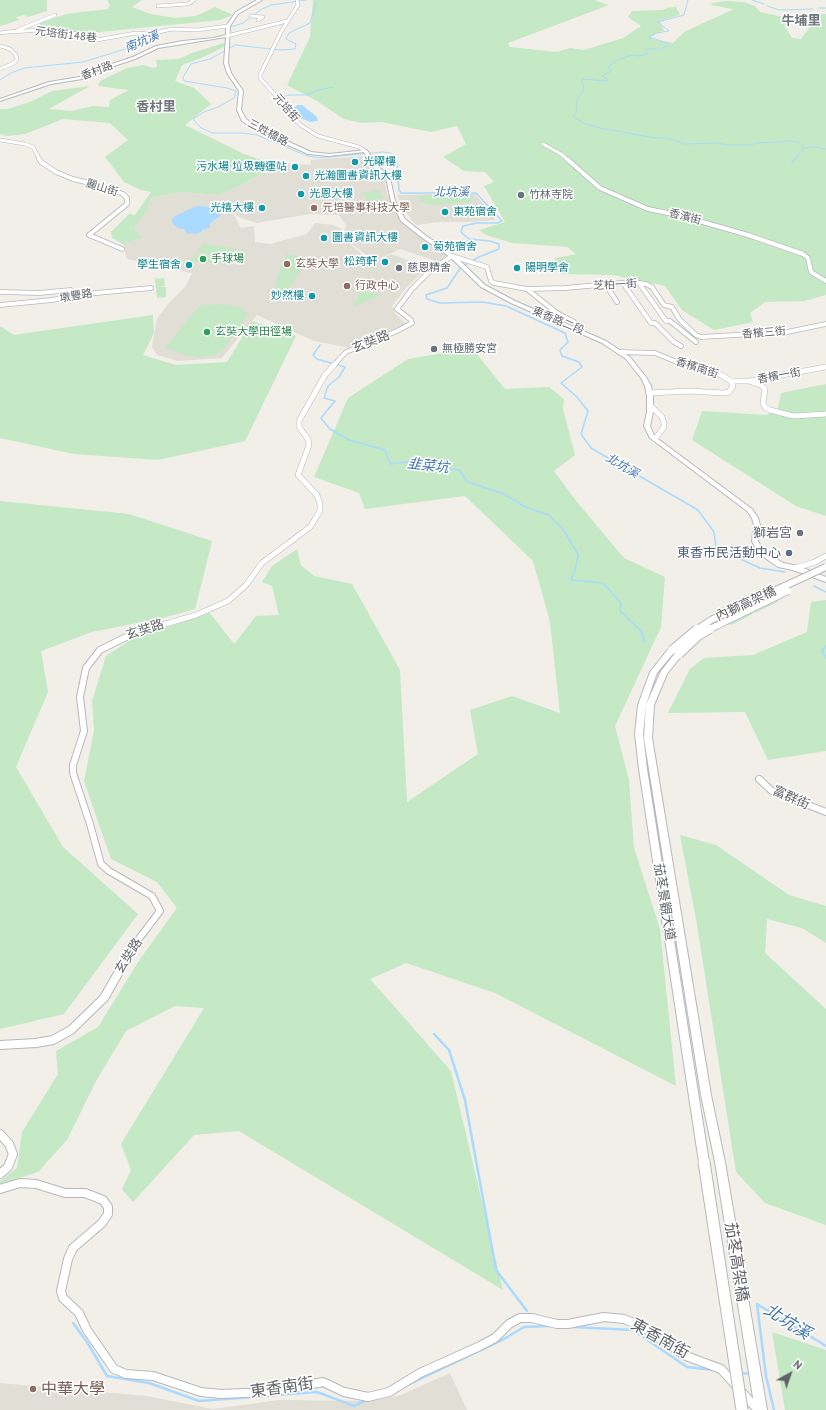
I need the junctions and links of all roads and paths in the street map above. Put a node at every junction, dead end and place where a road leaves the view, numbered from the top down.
1 (165, 0) edge
2 (180, 0) edge
3 (194, 0) edge
4 (260, 0) edge
5 (297, 1) edge
6 (174, 5) junction
7 (55, 15) dead end
8 (251, 16) dead end
9 (257, 19) dead end
10 (288, 21) junction
11 (228, 27) junction
12 (22, 30) junction
13 (0, 33) edge
14 (228, 36) junction
15 (0, 46) edge
16 (0, 69) edge
17 (0, 100) edge
18 (0, 140) edge
19 (543, 144) dead end
20 (366, 153) junction
21 (122, 249) dead end
22 (452, 256) junction
23 (460, 261) junction
24 (826, 280) edge
25 (623, 283) junction
26 (639, 283) junction
27 (602, 285) junction
28 (151, 288) dead end
29 (527, 289) junction
30 (71, 290) dead end
31 (0, 292) edge
32 (617, 302) dead end
33 (0, 305) edge
34 (680, 320) junction
35 (668, 321) junction
36 (655, 323) junction
37 (826, 324) edge
38 (567, 326) junction
39 (701, 337) joint
40 (696, 342) dead end
41 (681, 346) dead end
42 (619, 352) junction
43 (826, 367) edge
44 (731, 381) junction
45 (749, 381) junction
46 (649, 393) junction
47 (650, 405) junction
48 (826, 414) edge
49 (655, 440) junction
50 (724, 491) junction
51 (826, 556) edge
52 (815, 562) junction
53 (826, 567) edge
54 (795, 568) junction
55 (826, 573) edge
56 (812, 576) junction
57 (826, 580) edge
58 (676, 652) junction
59 (759, 779) dead end
60 (826, 812) edge
61 (0, 1045) edge
62 (0, 1134) edge
63 (704, 1162) joint
64 (720, 1162) joint
65 (0, 1174) edge
66 (0, 1189) edge
67 (742, 1410) edge
68 (760, 1410) edge

1 - 6 street
2 - 6 street
3 - 6 street
4 - 11 street
5 - 10 street, 元培街
7 - 12 street
8 - 9 street
10 - 14 street, 香村路
10 - 20 street, 元培街
11 - 12 street, 元培街148巷
11 - 14 street
12 - 13 street, 元培街148巷
14 - 17 street, 香村路
14 - 20 street, 三姓橋路
15 - 16 street
18 - 21 street, 麗山街
19 - 24 street, 香濱街
20 - 22 street, 元培街
22 - 23 street
22 - 61 street, 玄奘路
23 - 29 street
23 - 38 street, 東香路二段
25 - 26 street, 芝柏一街
25 - 27 street, 芝柏一街
25 - 36 street
26 - 34 street, 芝柏一街
26 - 35 street
27 - 29 street, 芝柏一街
27 - 32 street
28 - 33 street, 墩豐路
29 - 38 street
30 - 31 street, 墩豐路
34 - 35 street
34 - 39 street, 芝柏一街
35 - 36 street
35 - 40 street
36 - 41 street
37 - 39 street, 香檳三街
38 - 42 street, 東香路二段
42 - 44 street, 香檳南街
42 - 46 street, 東香路二段
43 - 45 street, 香檳一街
44 - 45 street, 香檳一街
44 - 46 street, 香檳南街
45 - 48 street
46 - 47 street
47 - 49 street
47 - 49 street
47 - 50 street
49 - 50 street
50 - 54 street
51 - 52 street
52 - 54 street
52 - 56 street
53 - 58 street, 內獅高架橋, bridge
54 - 56 street
55 - 58 street, 內獅高架橋, bridge
56 - 57 street
58 - 63 street, 茄苳景觀大道
58 - 64 street, 茄苳景觀大道
59 - 60 street, 富群街
62 - 65 street
63 - 67 street, 茄苳高架橋, bridge
64 - 68 street, 茄苳高架橋
66 - 68 street, 東香南街

